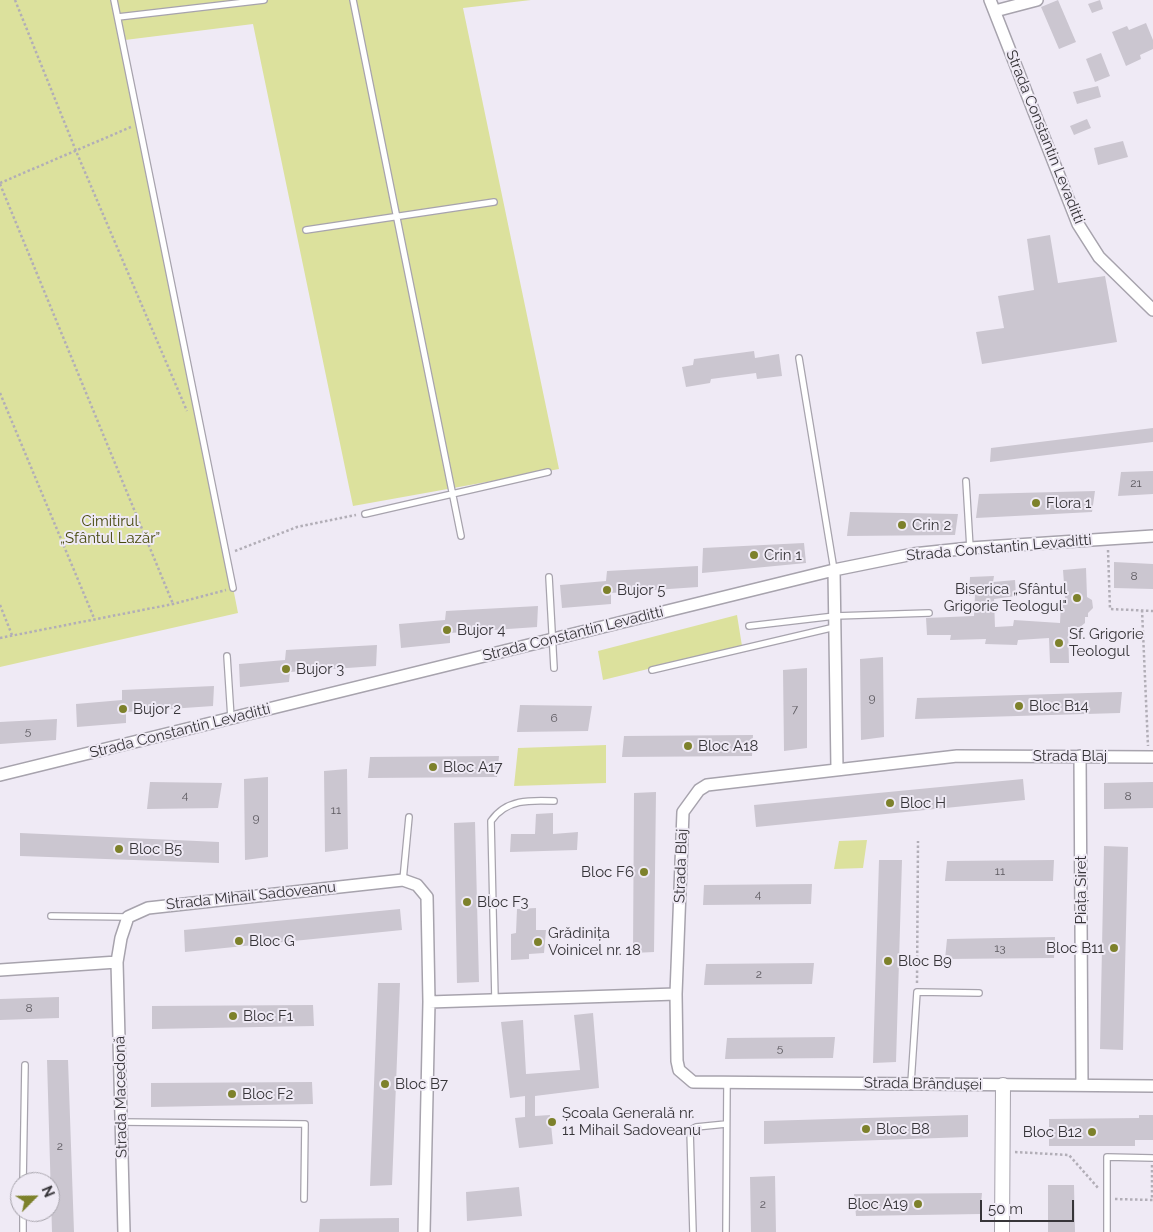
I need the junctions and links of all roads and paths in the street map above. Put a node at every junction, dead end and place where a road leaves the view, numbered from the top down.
1 (15, 0) edge
2 (114, 0) edge
3 (202, 0) edge
4 (264, 0) edge
5 (353, 0) edge
6 (1037, 0) edge
7 (992, 5) edge
8 (203, 7) junction
9 (118, 17) junction
10 (139, 124) junction
11 (76, 151) junction
12 (0, 184) edge
13 (494, 202) dead end
14 (396, 217) junction
15 (306, 230) dead end
16 (1153, 310) edge
17 (800, 358) dead end
18 (0, 393) edge
19 (190, 419) dead end
20 (548, 472) dead end
21 (966, 481) dead end
22 (452, 494) junction
23 (365, 514) joint
24 (460, 536) dead end
25 (1153, 536) edge
26 (1107, 539) junction
27 (970, 548) junction
28 (227, 554) junction
29 (834, 570) junction
30 (549, 577) dead end
31 (233, 588) joint
32 (173, 604) junction
33 (0, 605) edge
34 (1142, 610) junction
35 (1153, 611) edge
36 (929, 613) dead end
37 (94, 618) junction
38 (835, 622) junction
39 (749, 626) dead end
40 (12, 635) junction
41 (0, 638) edge
42 (551, 639) junction
43 (227, 656) dead end
44 (554, 668) dead end
45 (652, 670) dead end
46 (232, 718) junction
47 (1080, 756) junction
48 (1151, 757) edge
49 (837, 769) junction
50 (0, 775) edge
51 (554, 801) dead end
52 (409, 817) dead end
53 (918, 841) dead end
54 (403, 880) junction
55 (51, 916) dead end
56 (128, 917) junction
57 (117, 962) junction
58 (0, 970) edge
59 (917, 992) junction
60 (979, 993) dead end
61 (676, 994) junction
62 (495, 999) junction
63 (429, 1002) junction
64 (25, 1065) dead end
65 (693, 1082) joint
66 (727, 1083) junction
67 (911, 1083) junction
68 (1082, 1084) junction
69 (1003, 1085) junction
70 (1153, 1086) edge
71 (121, 1122) junction
72 (726, 1124) junction
73 (1004, 1152) junction
74 (1153, 1158) edge
75 (23, 1172) edge
76 (304, 1199) dead end
77 (1107, 1199) junction
78 (1153, 1199) edge
79 (124, 1232) edge
80 (424, 1232) edge
81 (693, 1232) edge
82 (726, 1232) edge
83 (1002, 1232) edge
84 (1107, 1232) edge

1 - 11 path
2 - 9 lane
3 - 8 lane
4 - 8 lane
5 - 14 lane
6 - 7 street
7 - 16 street, Strada Constantin Levaditti
8 - 9 lane
9 - 10 lane
10 - 11 path
10 - 28 lane
11 - 12 path
11 - 19 path
12 - 32 path
13 - 14 lane
14 - 15 lane
14 - 22 lane
17 - 29 lane
18 - 37 path
20 - 22 lane
21 - 27 lane
22 - 23 lane
22 - 24 lane
23 - 28 path
25 - 26 street, Strada Constantin Levaditti
26 - 27 street, Strada Constantin Levaditti
26 - 34 path
27 - 29 street, Strada Constantin Levaditti
28 - 31 lane
29 - 38 street
29 - 42 street, Strada Constantin Levaditti
30 - 42 lane
31 - 32 path
32 - 37 path
33 - 40 path
34 - 35 path
34 - 48 path
36 - 38 lane
37 - 40 path
38 - 39 lane
38 - 45 lane
38 - 49 street
40 - 41 path
42 - 44 lane
42 - 46 street, Strada Constantin Levaditti
43 - 46 lane
46 - 50 street, Strada Constantin Levaditti
47 - 48 street, Strada Blaj
47 - 49 street, Strada Blaj
47 - 68 street, Piața Siret
49 - 61 street, Strada Blaj
51 - 62 lane
52 - 54 lane
53 - 59 path
54 - 56 street, Strada Mihail Sadoveanu
54 - 63 street
55 - 56 lane
56 - 57 street
57 - 58 street
57 - 71 street, Strada Macedonă
59 - 60 lane
59 - 67 lane
61 - 62 street
61 - 65 street, Strada Blaj
62 - 63 street
63 - 80 street
64 - 75 lane
65 - 66 street, Strada Brândușei
66 - 67 street, Strada Brândușei
66 - 72 lane
67 - 69 street, Strada Brândușei
68 - 69 street, Strada Brândușei
68 - 70 street, Strada Brândușei
69 - 73 street
71 - 76 lane
71 - 79 street, Strada Macedonă
72 - 81 lane
72 - 82 lane
73 - 77 path
73 - 83 street
74 - 77 lane
74 - 78 path
77 - 78 path
77 - 84 lane

